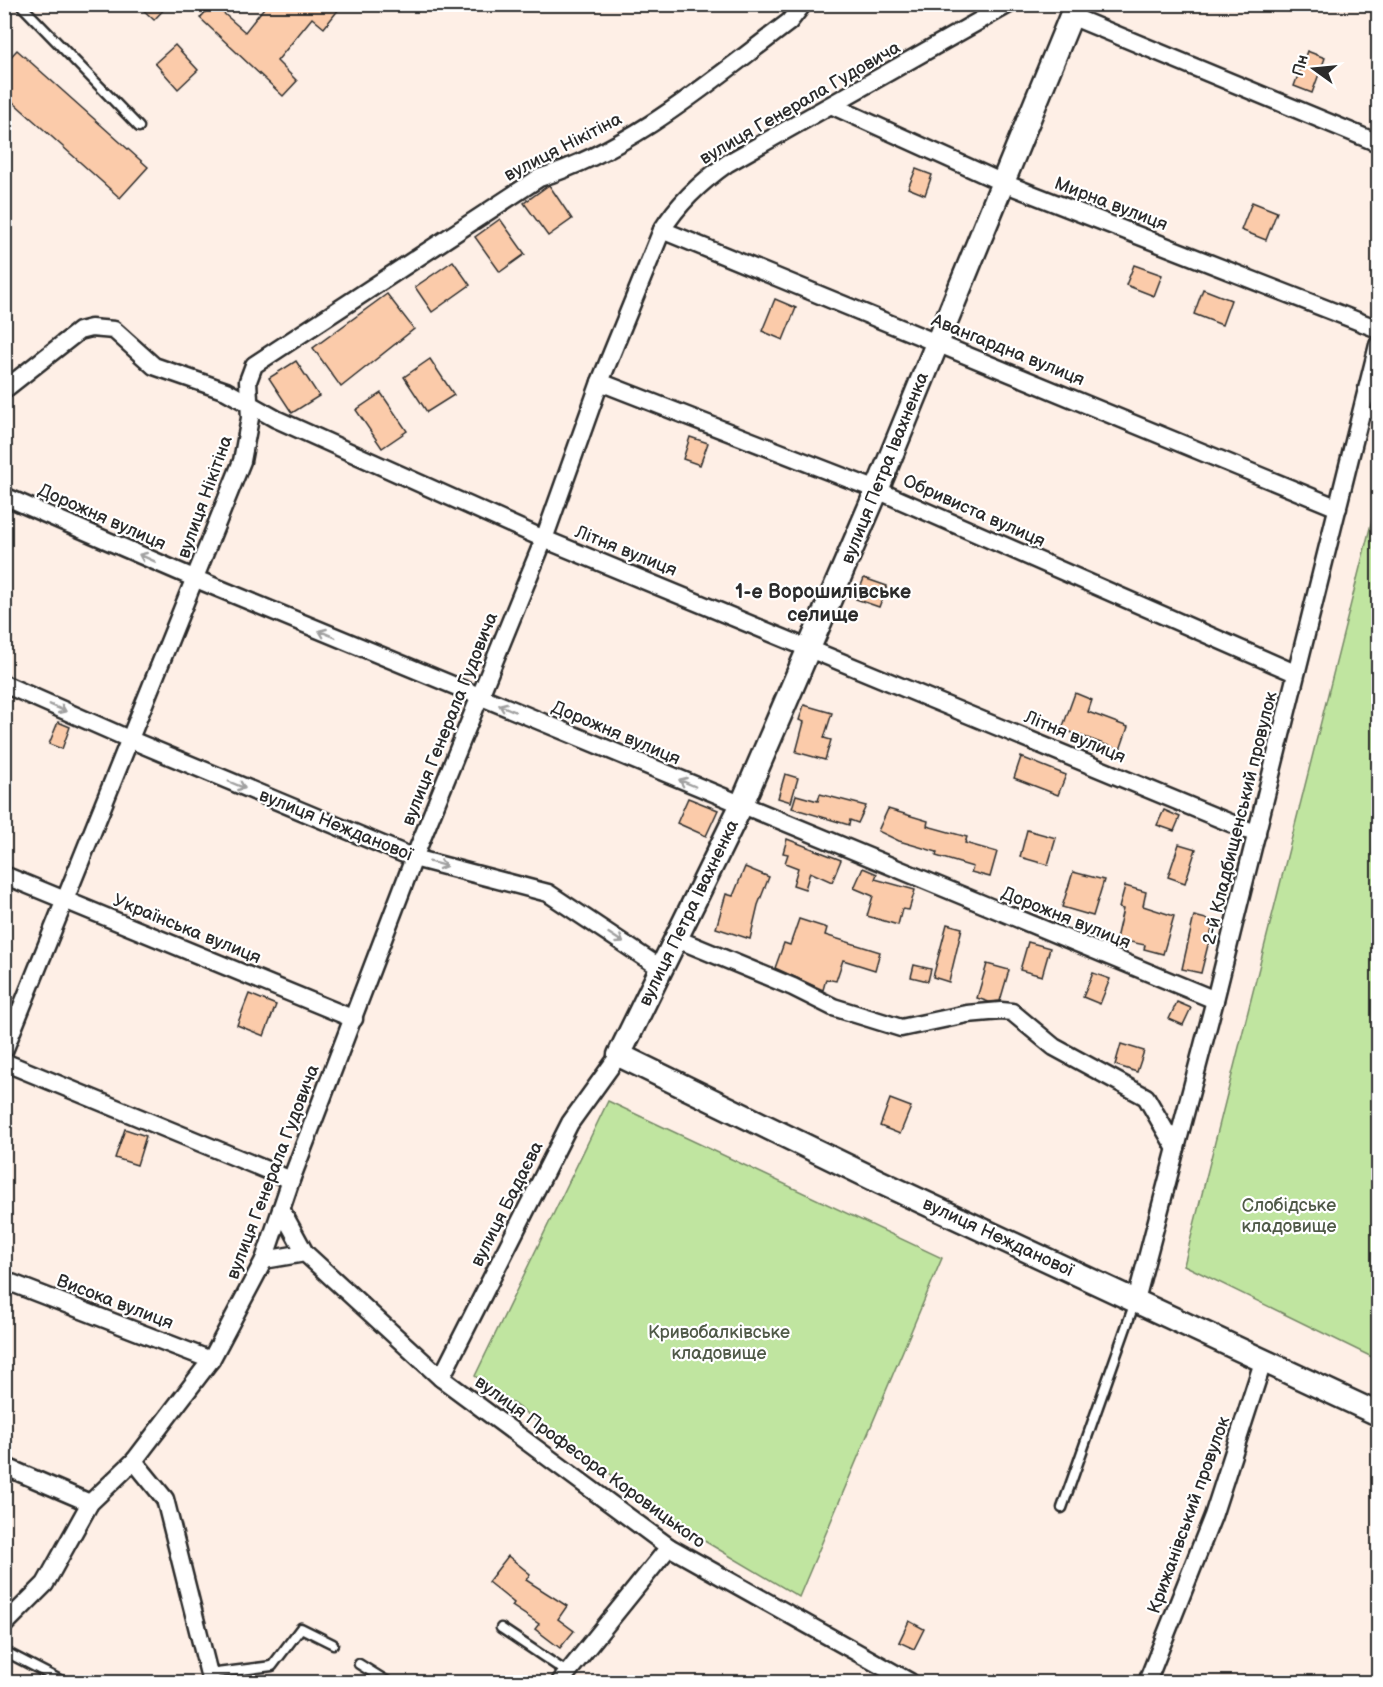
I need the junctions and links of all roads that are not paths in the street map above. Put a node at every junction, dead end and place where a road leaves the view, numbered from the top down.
1 (20, 4) edge
2 (803, 4) edge
3 (1009, 4) edge
4 (1073, 10) edge
5 (833, 106) junction
6 (139, 127) dead end
7 (1378, 143) edge
8 (1001, 182) junction
9 (662, 230) junction
10 (1378, 329) edge
11 (937, 342) junction
12 (1378, 345) edge
13 (600, 382) junction
14 (4, 390) edge
15 (250, 405) junction
16 (1361, 413) junction
17 (1378, 415) edge
18 (877, 490) junction
19 (4, 496) edge
20 (1338, 508) junction
21 (544, 538) junction
22 (196, 579) junction
23 (809, 648) junction
24 (1295, 673) junction
25 (4, 684) edge
26 (480, 697) junction
27 (129, 739) junction
28 (741, 806) junction
29 (1257, 834) junction
30 (414, 858) junction
31 (4, 875) edge
32 (66, 900) junction
33 (676, 939) junction
34 (662, 969) junction
35 (1215, 1000) junction
36 (354, 1019) junction
37 (4, 1051) edge
38 (619, 1055) junction
39 (4, 1062) edge
40 (1187, 1106) junction
41 (1157, 1116) junction
42 (1176, 1149) junction
43 (291, 1180) junction
44 (281, 1209) junction
45 (305, 1253) junction
46 (264, 1260) junction
47 (4, 1280) edge
48 (1136, 1300) junction
49 (1264, 1359) junction
50 (211, 1360) junction
51 (441, 1378) junction
52 (1378, 1414) edge
53 (134, 1461) junction
54 (4, 1466) edge
55 (90, 1503) junction
56 (1062, 1508) dead end
57 (669, 1547) junction
58 (4, 1625) edge
59 (501, 1628) dead end
60 (333, 1644) dead end
61 (4, 1652) edge
62 (359, 1664) dead end
63 (210, 1678) edge
64 (564, 1678) edge
65 (88, 1680) dead end
66 (388, 1683) edge
67 (910, 1683) edge
68 (1147, 1683) edge

1 - 6 lane
2 - 15 street, вулиця Нікітіна
3 - 5 street, вулиця Генерала Гудовича
4 - 7 street
4 - 8 street, вулиця Петра Івахненка
5 - 8 street, Мирна вулиця
5 - 9 street, вулиця Генерала Гудовича
8 - 10 street, Мирна вулиця
8 - 11 street, вулиця Петра Івахненка
9 - 11 street, Авангардна вулиця
9 - 13 street, вулиця Генерала Гудовича
11 - 18 street, вулиця Петра Івахненка
11 - 20 street, Авангардна вулиця
12 - 16 street, 2-й Кладбищенський провулок
13 - 18 street, Обривиста вулиця
13 - 21 street, вулиця Генерала Гудовича
14 - 15 street, Літня вулиця
15 - 21 street, Літня вулиця
15 - 22 street, вулиця Нікітіна
16 - 17 lane
16 - 20 street, 2-й Кладбищенський провулок
18 - 23 street, вулиця Петра Івахненка
18 - 24 street, Обривиста вулиця
22 -> 19 street, Дорожня вулиця
20 - 24 street, 2-й Кладбищенський провулок
21 - 23 street, Літня вулиця
21 - 26 street, вулиця Генерала Гудовича
26 -> 22 street, Дорожня вулиця
22 - 27 street, вулиця Нікітіна
23 - 28 street, вулиця Петра Івахненка
23 - 29 street, Літня вулиця
24 - 29 street, 2-й Кладбищенський провулок
25 -> 27 street, вулиця Нежданової
28 -> 26 street, Дорожня вулиця
26 - 30 street, вулиця Генерала Гудовича
27 -> 30 street, вулиця Нежданової
27 - 32 street, вулиця Нікітіна
28 - 33 street, вулиця Петра Івахненка
28 - 35 street, Дорожня вулиця
29 - 35 street, 2-й Кладбищенський провулок
30 -> 34 street, вулиця Нежданової
30 - 36 street, вулиця Генерала Гудовича
31 - 32 street, Українська вулиця
32 - 36 street, Українська вулиця
32 - 37 street, вулиця Нікітіна
33 - 34 street, вулиця Петра Івахненка
33 - 41 street
34 - 38 street, вулиця Петра Івахненка
35 - 40 street, 2-й Кладбищенський провулок
36 - 43 street, вулиця Генерала Гудовича
38 - 48 street, вулиця Нежданової
38 - 51 street, вулиця Бадаєва
39 - 43 street
40 - 41 street
40 - 42 street, 2-й Кладбищенський провулок
41 - 42 street
42 - 48 street, 2-й Кладбищенський провулок
43 - 44 street, вулиця Генерала Гудовича
44 - 45 street, вулиця Професора Коровицького
44 - 46 street, вулиця Генерала Гудовича
45 - 46 street
45 - 51 street, вулиця Професора Коровицького
46 - 50 street, вулиця Генерала Гудовича
47 - 50 street, Висока вулиця
48 - 49 street, вулиця Нежданової
48 - 56 lane
49 - 52 street, вулиця Нежданової
49 - 68 street, Крижанівський провулок
50 - 53 street, вулиця Генерала Гудовича
51 - 57 street, вулиця Професора Коровицького
53 - 55 street, вулиця Генерала Гудовича
53 - 63 street
54 - 55 street
55 - 58 street, вулиця Генерала Гудовича
57 - 64 street
57 - 67 street, вулиця Професора Коровицького
59 - 64 lane
60 - 63 lane
61 - 65 lane
62 - 66 lane

